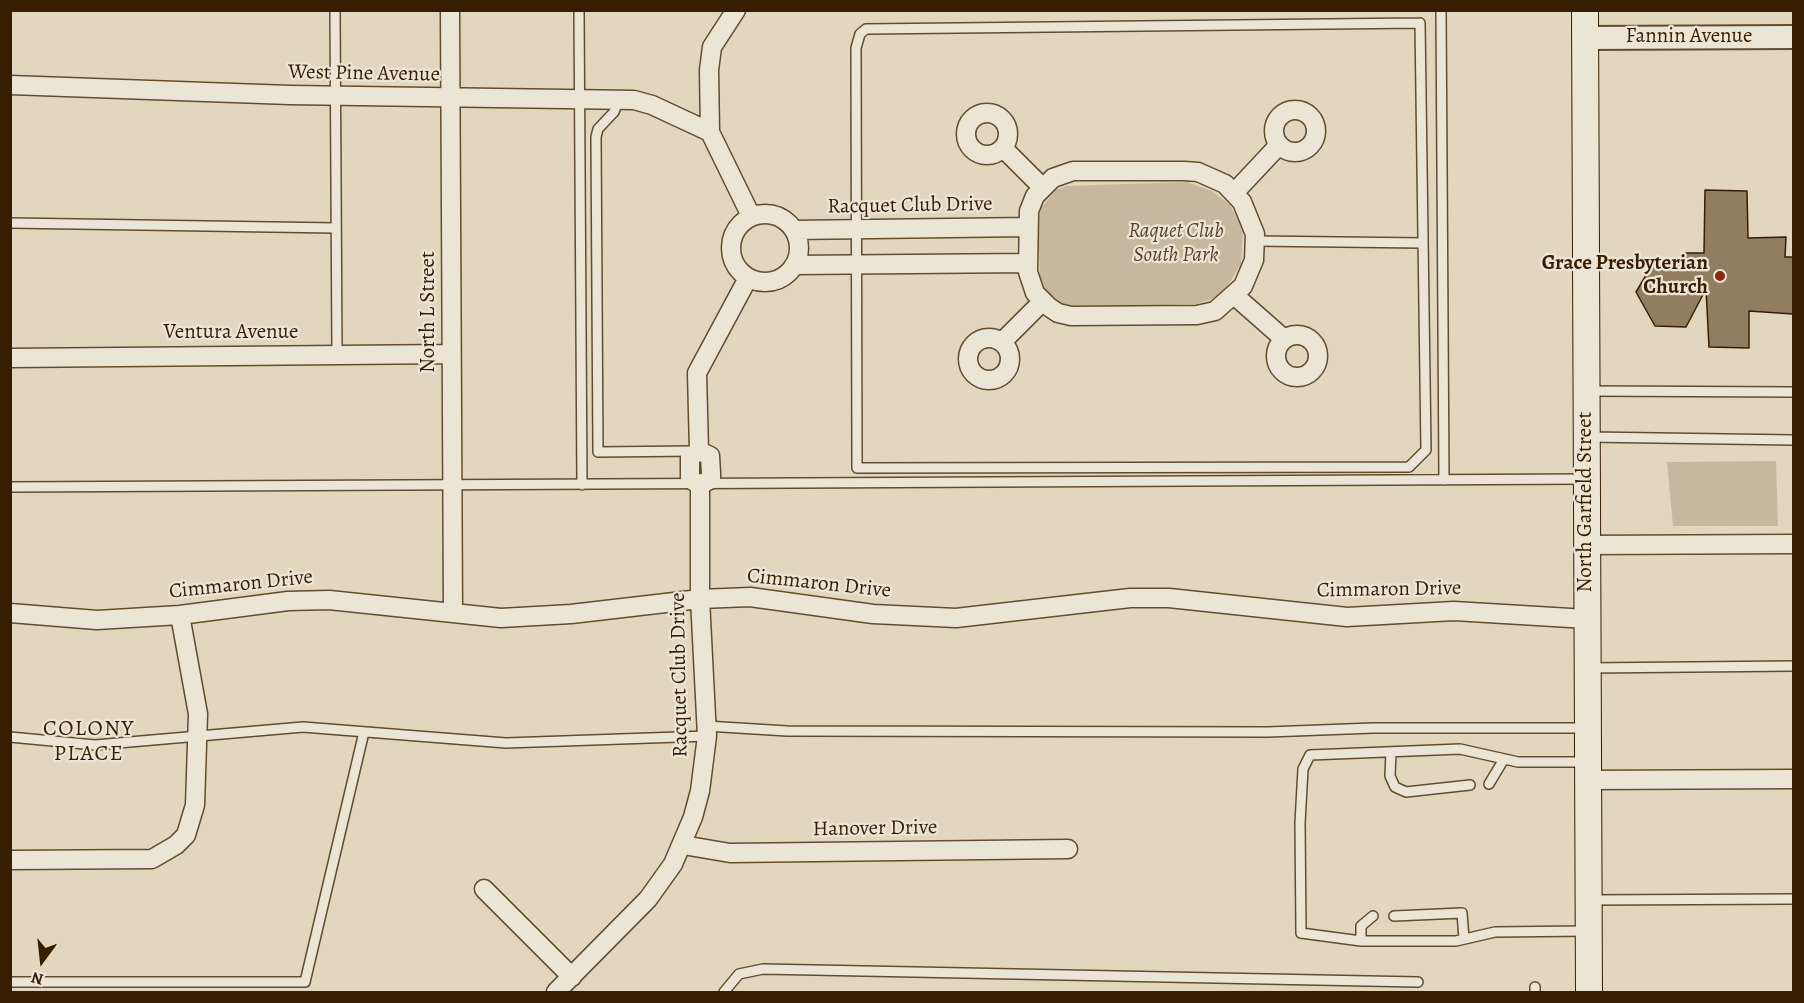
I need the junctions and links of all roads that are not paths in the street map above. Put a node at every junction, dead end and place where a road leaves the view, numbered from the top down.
1 (335, 10) edge
2 (450, 10) edge
3 (579, 10) edge
4 (736, 10) edge
5 (1441, 10) edge
6 (1585, 10) edge
7 (1794, 37) edge
8 (1585, 38) junction
9 (10, 85) edge
10 (335, 96) junction
11 (450, 97) junction
12 (579, 97) junction
13 (619, 99) junction
14 (710, 132) junction
15 (1279, 145) dead end
16 (1003, 148) dead end
17 (1043, 188) junction
18 (1234, 193) junction
19 (751, 216) junction
20 (10, 224) edge
21 (1027, 227) junction
22 (336, 228) junction
23 (857, 229) junction
24 (794, 230) junction
25 (1255, 241) junction
26 (1423, 243) junction
27 (1027, 263) junction
28 (857, 265) junction
29 (794, 266) junction
30 (748, 278) junction
31 (1234, 295) junction
32 (1042, 302) junction
33 (1284, 339) dead end
34 (1002, 342) dead end
35 (451, 354) junction
36 (337, 355) junction
37 (10, 358) edge
38 (1586, 391) junction
39 (1794, 392) edge
40 (1586, 437) junction
41 (1794, 440) edge
42 (699, 451) junction
43 (1444, 480) junction
44 (1586, 480) junction
45 (452, 484) junction
46 (582, 485) junction
47 (700, 485) junction
48 (10, 487) edge
49 (1794, 544) edge
50 (1586, 545) junction
51 (700, 598) junction
52 (10, 613) edge
53 (453, 613) junction
54 (180, 615) junction
55 (1587, 619) junction
56 (1794, 666) edge
57 (1588, 668) junction
58 (1587, 728) junction
59 (706, 731) junction
60 (364, 732) junction
61 (198, 735) junction
62 (10, 737) edge
63 (1391, 752) junction
64 (1504, 759) junction
65 (1587, 771) junction
66 (1794, 779) edge
67 (1488, 784) dead end
68 (1470, 785) dead end
69 (683, 845) junction
70 (1068, 849) dead end
71 (10, 860) edge
72 (484, 889) dead end
73 (1794, 899) edge
74 (1588, 900) junction
75 (1373, 916) dead end
76 (1394, 916) dead end
77 (1588, 931) junction
78 (1464, 939) junction
79 (1361, 941) junction
80 (572, 977) junction
81 (10, 982) edge
82 (1418, 982) dead end
83 (556, 993) edge
84 (724, 993) edge
85 (1589, 993) edge

1 - 10 lane
2 - 11 street, North L Street
3 - 12 lane
4 - 14 street
5 - 43 lane
6 - 8 main road, North Garfield Street
7 - 8 street, Fannin Avenue
8 - 38 main road, North Garfield Street
9 - 10 street, West Pine Avenue
10 - 11 street, West Pine Avenue
10 - 22 lane
11 - 12 street, West Pine Avenue
11 - 35 street, North L Street
12 - 13 street, West Pine Avenue
12 - 46 lane
13 - 14 street, West Pine Avenue
13 - 42 lane
14 - 19 street
15 - 18 street
16 - 17 street
17 - 18 street
17 - 21 street
18 - 25 street
19 - 24 street
19 - 30 street
20 - 22 lane
21 - 23 street, Racquet Club Drive
21 - 27 street
22 - 36 lane
23 - 24 street, Racquet Club Drive
23 - 26 lane
23 - 28 lane
24 - 29 street
25 - 26 lane
25 - 31 street
26 - 28 lane
27 - 28 street
27 - 32 street
28 - 29 street
29 - 30 street
30 - 42 street, Racquet Club Drive
31 - 32 street
31 - 33 street
32 - 34 street
35 - 36 street, Ventura Avenue
35 - 45 street, North L Street
36 - 37 street, Ventura Avenue
38 - 39 lane
38 - 40 main road, North Garfield Street
40 - 41 lane
40 - 44 main road, North Garfield Street
42 - 47 street, Racquet Club Drive
43 - 44 lane
43 - 47 lane
44 - 50 main road, North Garfield Street
45 - 46 lane
45 - 48 lane
45 - 53 street, North L Street
46 - 47 lane
47 - 51 street, Racquet Club Drive
49 - 50 street
50 - 55 main road, North Garfield Street
51 - 53 street, Cimmaron Drive
51 - 55 street, Cimmaron Drive
51 - 59 street, Racquet Club Drive
52 - 54 street, Cimmaron Drive
53 - 54 street, Cimmaron Drive
54 - 61 street
55 - 57 main road, North Garfield Street
56 - 57 lane
57 - 58 main road, North Garfield Street
58 - 59 lane
58 - 65 main road, North Garfield Street
59 - 60 lane
59 - 69 street, Racquet Club Drive
60 - 61 lane
60 - 81 lane
61 - 62 lane
61 - 71 street
63 - 64 lane
63 - 68 lane
63 - 79 lane
64 - 65 lane
64 - 67 lane
65 - 66 street
65 - 74 main road, North Garfield Street
69 - 70 street, Hanover Drive
69 - 80 street, Racquet Club Drive
72 - 80 street
73 - 74 lane
74 - 77 main road, North Garfield Street
75 - 79 lane
76 - 78 lane
77 - 78 lane
77 - 85 main road, North Garfield Street
78 - 79 lane
80 - 83 street, Racquet Club Drive
82 - 84 lane

